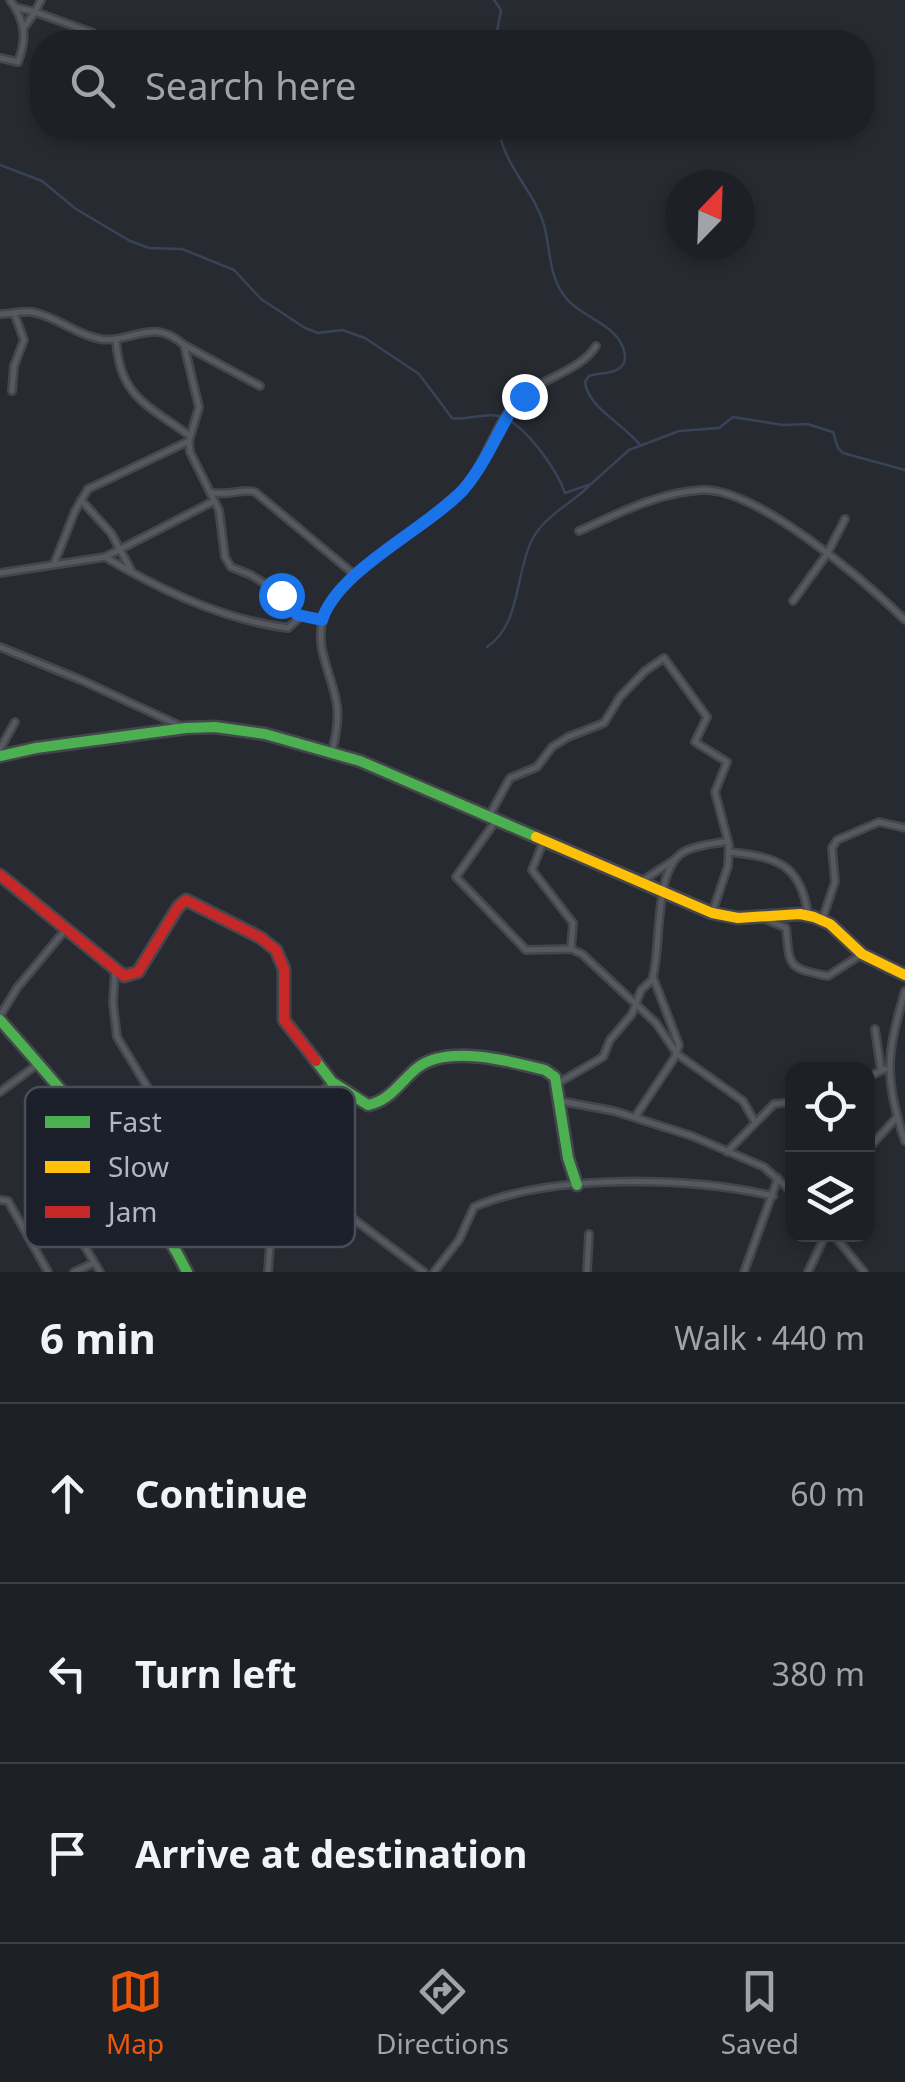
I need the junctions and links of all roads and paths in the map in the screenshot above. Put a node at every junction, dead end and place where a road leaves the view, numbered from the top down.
1 (10, 0) edge
2 (40, 0) edge
3 (15, 7) junction
4 (35, 12) junction
5 (25, 26) junction
6 (85, 30) edge
7 (0, 58) edge
8 (14, 313) junction
9 (0, 314) edge
10 (116, 339) junction
11 (184, 346) junction
12 (596, 346) dead end
13 (260, 386) dead end
14 (12, 391) dead end
15 (189, 438) junction
16 (210, 492) junction
17 (224, 496) junction
18 (81, 500) junction
19 (214, 500) junction
20 (219, 510) junction
21 (846, 519) dead end
22 (579, 531) dead end
23 (120, 548) junction
24 (827, 554) junction
25 (105, 557) junction
26 (54, 564) junction
27 (0, 573) edge
28 (133, 574) junction
29 (356, 576) junction
30 (793, 601) dead end
31 (301, 616) junction
32 (322, 620) junction
33 (905, 620) edge
34 (0, 648) edge
35 (15, 722) dead end
36 (186, 728) junction
37 (332, 751) junction
38 (0, 753) edge
39 (493, 818) junction
40 (905, 828) edge
41 (544, 840) junction
42 (728, 841) junction
43 (729, 852) junction
44 (676, 858) junction
45 (0, 875) edge
46 (641, 881) junction
47 (662, 891) junction
48 (712, 912) junction
49 (804, 915) junction
50 (762, 918) junction
51 (822, 920) junction
52 (66, 928) junction
53 (786, 928) junction
54 (571, 949) junction
55 (862, 954) junction
56 (115, 969) junction
57 (905, 975) edge
58 (653, 977) junction
59 (905, 991) edge
60 (636, 1004) junction
61 (0, 1018) edge
62 (875, 1028) dead end
63 (676, 1054) junction
64 (38, 1064) junction
65 (884, 1069) junction
66 (875, 1073) edge
67 (332, 1082) junction
68 (558, 1083) junction
69 (57, 1087) edge
70 (147, 1087) edge
71 (326, 1087) edge
72 (339, 1087) edge
73 (0, 1092) edge
74 (355, 1098) edge
75 (560, 1101) junction
76 (785, 1103) edge
77 (897, 1116) junction
78 (634, 1117) junction
79 (755, 1122) junction
80 (905, 1140) edge
81 (875, 1141) edge
82 (727, 1152) junction
83 (778, 1178) junction
84 (577, 1185) junction
85 (785, 1185) edge
86 (773, 1196) junction
87 (0, 1200) edge
88 (355, 1219) edge
89 (25, 1231) edge
90 (589, 1234) dead end
91 (825, 1242) edge
92 (836, 1242) edge
93 (34, 1247) edge
94 (86, 1247) edge
95 (174, 1247) edge
96 (272, 1247) edge
97 (95, 1262) junction
98 (48, 1272) edge
99 (74, 1272) edge
100 (100, 1272) edge
101 (188, 1272) edge
102 (268, 1272) edge
103 (424, 1272) edge
104 (434, 1272) edge
105 (587, 1272) edge
106 (744, 1272) edge
107 (808, 1272) edge
108 (864, 1272) edge

1 - 3 street
2 - 4 street
3 - 4 street
3 - 5 street
4 - 5 street
4 - 6 street
5 - 7 street
8 - 9 street
8 - 10 street
8 - 14 street
10 - 11 street
10 - 15 street
11 - 13 street
11 - 15 street
12 - 29 street
15 - 16 street
15 - 18 street
16 - 17 street
16 - 19 street
17 - 20 street
17 - 29 street
18 - 23 street
18 - 26 street
19 - 20 street
19 - 23 street
20 - 31 street
21 - 24 street
22 - 24 street
23 - 25 street
23 - 28 street
24 - 30 street
24 - 33 street
25 - 26 street
25 - 28 street
26 - 27 street
28 - 31 street
29 - 32 street
31 - 32 street
32 - 37 street
34 - 36 street
35 - 38 street
36 - 37 street
36 - 38 street
37 - 39 street
39 - 41 street
39 - 42 street
39 - 54 street
40 - 51 street
41 - 46 street
41 - 54 street
42 - 43 street
42 - 44 street
43 - 48 street
43 - 49 street
44 - 46 street
44 - 47 street
45 - 52 street
46 - 47 street
47 - 48 street
47 - 58 street
48 - 50 street
49 - 50 street
49 - 51 street
49 - 53 street
50 - 53 street
51 - 55 street
52 - 56 street
52 - 61 street
53 - 55 street
54 - 60 street
55 - 57 street
56 - 67 street
56 - 70 street
58 - 60 street
58 - 63 street
59 - 65 street
60 - 63 street
60 - 68 street
61 - 64 street
62 - 65 street
63 - 78 street
63 - 79 street
64 - 69 street
64 - 73 street
65 - 66 street
65 - 77 street
67 - 71 street
67 - 72 street
68 - 74 street
68 - 75 street
75 - 78 street
75 - 84 street
76 - 79 street
77 - 80 street
77 - 81 street
78 - 82 street
79 - 82 street
82 - 83 street
83 - 85 street
83 - 86 street
84 - 86 street
84 - 104 street
86 - 106 street
87 - 89 street
88 - 103 street
90 - 105 street
91 - 107 street
92 - 108 street
93 - 98 street
94 - 97 street
95 - 101 street
96 - 102 street
97 - 99 street
97 - 100 street

